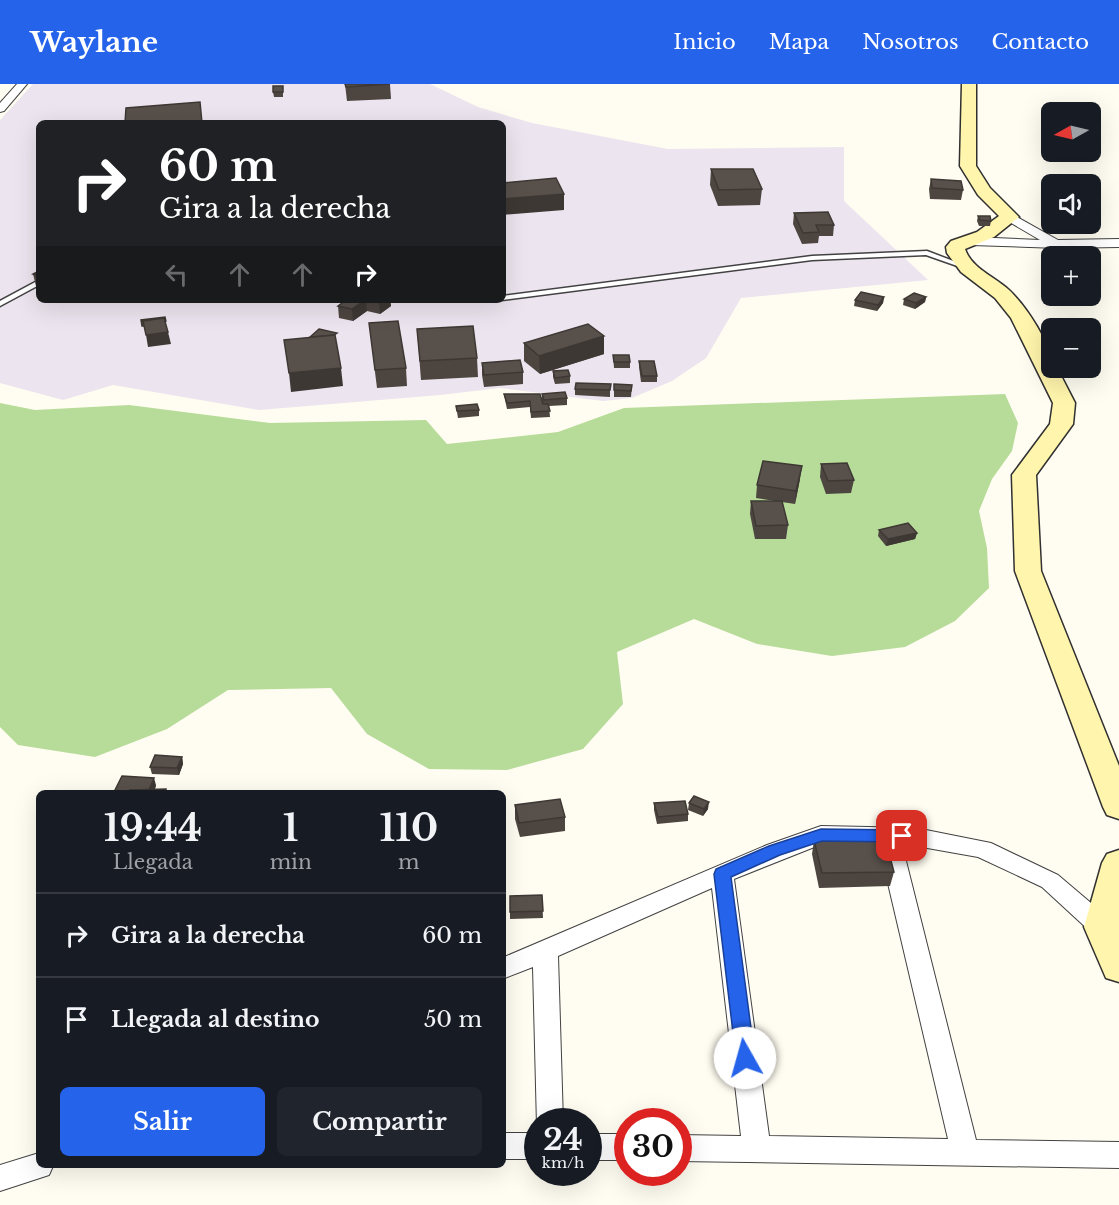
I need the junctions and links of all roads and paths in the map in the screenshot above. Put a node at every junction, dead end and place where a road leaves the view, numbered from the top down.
1 (22, 84) edge
2 (969, 84) edge
3 (0, 109) edge
4 (1010, 216) junction
5 (971, 241) junction
6 (1119, 243) edge
7 (1058, 244) junction
8 (968, 268) junction
9 (36, 284) edge
10 (506, 297) edge
11 (0, 304) edge
12 (1119, 807) edge
13 (888, 836) junction
14 (1119, 863) edge
15 (722, 874) junction
16 (1101, 927) junction
17 (544, 951) junction
18 (506, 967) edge
19 (1119, 967) edge
20 (549, 1108) edge
21 (506, 1146) edge
22 (524, 1146) edge
23 (692, 1148) edge
24 (757, 1149) junction
25 (965, 1153) junction
26 (1119, 1155) edge
27 (36, 1167) edge
28 (0, 1178) edge

1 - 3 street
2 - 4 street
4 - 5 street
4 - 7 street
5 - 7 street
5 - 8 street
6 - 7 street
8 - 10 lane
8 - 12 street
9 - 11 lane
13 - 15 street
13 - 16 street
13 - 25 street
14 - 16 street
15 - 17 street
15 - 24 street
16 - 19 street
17 - 18 street
17 - 20 street
21 - 22 street
23 - 24 street
24 - 25 street
25 - 26 street
27 - 28 street

